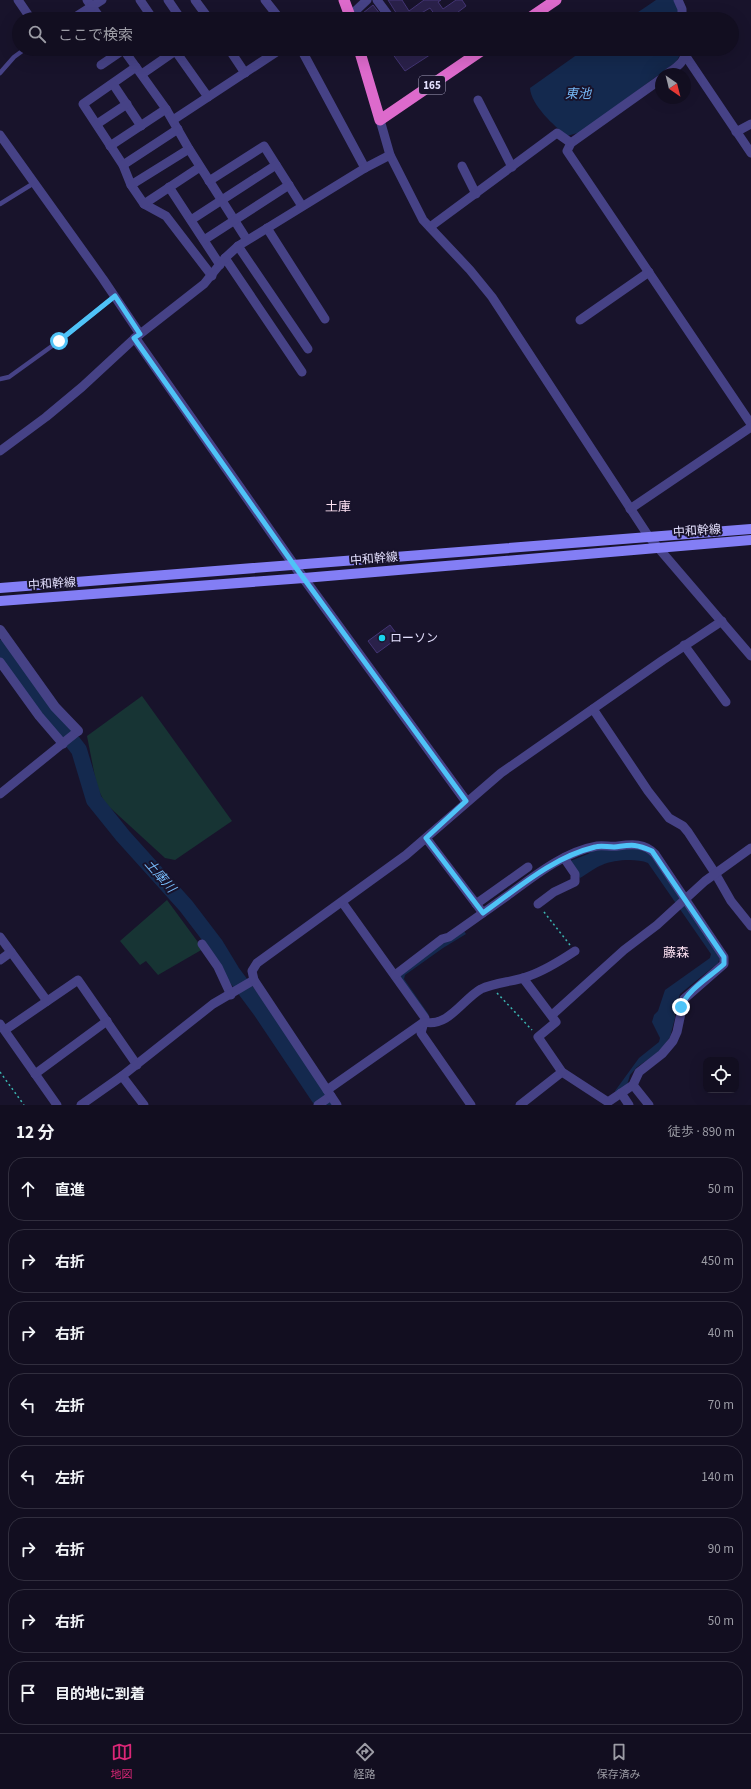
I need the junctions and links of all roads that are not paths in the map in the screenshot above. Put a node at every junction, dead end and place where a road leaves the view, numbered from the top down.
1 (18, 0) edge
2 (102, 0) edge
3 (140, 0) edge
4 (168, 0) edge
5 (196, 0) edge
6 (265, 0) edge
7 (344, 0) edge
8 (367, 0) edge
9 (377, 0) edge
10 (678, 0) edge
11 (552, 1) edge
12 (90, 3) edge
13 (26, 12) edge
14 (80, 12) edge
15 (96, 12) edge
16 (148, 12) edge
17 (176, 12) edge
18 (204, 12) edge
19 (274, 12) edge
20 (348, 12) edge
21 (355, 12) edge
22 (386, 12) edge
23 (537, 12) edge
24 (682, 12) edge
25 (15, 56) edge
26 (113, 56) edge
27 (128, 56) edge
28 (165, 56) edge
29 (180, 56) edge
30 (234, 56) edge
31 (270, 56) edge
32 (305, 56) edge
33 (361, 56) edge
34 (474, 56) edge
35 (684, 56) edge
36 (688, 56) edge
37 (101, 65) dead end
38 (674, 68) edge
39 (139, 71) junction
40 (0, 73) edge
41 (245, 73) junction
42 (655, 83) edge
43 (113, 84) junction
44 (208, 97) junction
45 (478, 100) dead end
46 (127, 104) junction
47 (166, 109) junction
48 (173, 120) junction
49 (380, 120) junction
50 (97, 124) junction
51 (751, 124) edge
52 (141, 126) junction
53 (178, 129) junction
54 (736, 132) junction
55 (0, 135) edge
56 (571, 143) junction
57 (110, 146) junction
58 (189, 149) junction
59 (751, 153) edge
60 (390, 155) junction
61 (123, 165) junction
62 (276, 165) junction
63 (462, 166) dead end
64 (512, 166) junction
65 (200, 167) junction
66 (365, 168) junction
67 (209, 181) junction
68 (34, 183) junction
69 (131, 185) junction
70 (289, 185) junction
71 (170, 187) junction
72 (476, 194) junction
73 (221, 201) junction
74 (0, 204) edge
75 (144, 204) junction
76 (302, 206) junction
77 (233, 219) junction
78 (191, 220) junction
79 (430, 227) junction
80 (267, 228) junction
81 (204, 240) junction
82 (247, 240) junction
83 (238, 246) junction
84 (222, 262) junction
85 (648, 272) junction
86 (212, 276) junction
87 (115, 296) junction
88 (325, 319) dead end
89 (580, 320) dead end
90 (137, 336) junction
91 (308, 349) dead end
92 (302, 372) dead end
93 (0, 379) edge
94 (751, 425) edge
95 (0, 451) edge
96 (630, 509) junction
97 (751, 529) edge
98 (649, 537) junction
99 (751, 540) edge
100 (657, 548) junction
101 (294, 565) junction
102 (304, 578) junction
103 (0, 588) edge
104 (0, 601) edge
105 (722, 621) junction
106 (0, 630) edge
107 (684, 645) junction
108 (751, 656) edge
109 (0, 662) edge
110 (726, 702) dead end
111 (592, 709) junction
112 (78, 731) joint
113 (63, 744) junction
114 (0, 794) edge
115 (466, 801) junction
116 (426, 838) junction
117 (751, 848) edge
118 (564, 858) junction
119 (528, 867) dead end
120 (715, 873) junction
121 (685, 898) junction
122 (342, 902) junction
123 (476, 904) junction
124 (538, 904) road end
125 (483, 913) junction
126 (751, 926) edge
127 (0, 937) edge
128 (202, 944) dead end
129 (575, 951) road end
130 (11, 952) junction
131 (0, 960) edge
132 (394, 975) junction
133 (523, 978) junction
134 (254, 980) junction
135 (231, 995) junction
136 (47, 1001) junction
137 (552, 1015) junction
138 (107, 1021) junction
139 (424, 1022) junction
140 (2, 1027) edge
141 (137, 1064) junction
142 (562, 1072) junction
143 (35, 1074) junction
144 (122, 1076) junction
145 (633, 1084) junction
146 (329, 1093) junction
147 (621, 1093) junction
148 (58, 1105) edge
149 (81, 1105) edge
150 (144, 1105) edge
151 (318, 1105) edge
152 (337, 1105) edge
153 (471, 1105) edge
154 (520, 1105) edge
155 (629, 1105) edge
156 (649, 1105) edge

1 - 13 street
2 - 12 street
3 - 16 street
4 - 17 street
5 - 18 street
6 - 19 street
7 - 20 highway
8 - 21 street
9 - 22 street
10 - 24 street
11 - 23 highway
12 - 14 street
12 - 15 street
25 - 40 lane
26 - 37 street
27 - 39 street
28 - 39 street
29 - 44 street
30 - 41 street
31 - 41 street
32 - 66 street
33 - 49 highway
34 - 49 highway, 165
35 - 38 street
36 - 54 street
39 - 43 street
39 - 47 street
41 - 44 street
42 - 56 street
43 - 46 street
43 - 50 street
44 - 48 street
45 - 64 street
46 - 50 street
46 - 52 street
47 - 48 street
47 - 52 street
48 - 53 street
49 - 60 street
50 - 57 street
51 - 54 street
52 - 57 street
53 - 58 street
53 - 61 street
54 - 59 street
55 - 68 street
56 - 64 street
56 - 85 street
57 - 61 street
58 - 65 street
58 - 69 street
60 - 66 street
60 - 79 street
61 - 69 street
62 - 67 street
62 - 70 street
62 - 73 street
63 - 72 street
64 - 72 street
65 - 67 street
65 - 71 street
66 - 76 street
67 - 73 street
68 - 74 lane
68 - 87 street
69 - 75 street
70 - 76 street
70 - 77 street
71 - 75 street
71 - 78 street
72 - 79 street
73 - 77 street
73 - 78 street
75 - 86 street
76 - 80 street
77 - 81 street
77 - 82 street
78 - 81 street
79 - 96 street
80 - 82 street
80 - 88 street
81 - 84 street
82 - 83 street
83 - 84 street
83 - 91 street
84 - 86 street
84 - 92 street
85 - 89 street
85 - 94 street
86 - 90 street
87 - 90 street
87 - 93 lane
90 - 95 street
90 - 101 street
94 - 96 street
96 - 98 street
97 - 98 main road, 中和幹線
98 - 100 street
98 - 101 main road, 中和幹線
99 - 100 main road, 中和幹線
100 - 102 main road, 中和幹線
100 - 105 street
101 - 102 street
101 - 103 main road, 中和幹線
102 - 104 main road, 中和幹線
102 - 115 street
105 - 107 street
105 - 108 street
106 - 112 street
107 - 110 street
107 - 111 street
109 - 113 street
111 - 115 street
111 - 120 street
112 - 113 street
113 - 114 street
115 - 116 street
116 - 122 street
116 - 123 street
117 - 120 street
118 - 121 street
118 - 124 street
118 - 125 street
119 - 123 street
120 - 121 street
120 - 126 street
121 - 137 street
121 - 145 street
122 - 132 street
122 - 134 street
123 - 125 street
125 - 132 street
127 - 130 street
128 - 135 street
129 - 133 street
130 - 131 street
130 - 136 street
132 - 139 street
133 - 137 street
133 - 139 street
134 - 135 street
134 - 146 street
135 - 141 street
136 - 138 street
136 - 140 street
137 - 142 street
138 - 141 street
138 - 143 street
139 - 146 street
139 - 153 street
140 - 143 street
141 - 144 street
142 - 147 street
142 - 154 street
143 - 148 street
144 - 149 street
144 - 150 street
145 - 147 street
145 - 156 street
146 - 151 street
146 - 152 street
147 - 155 street

